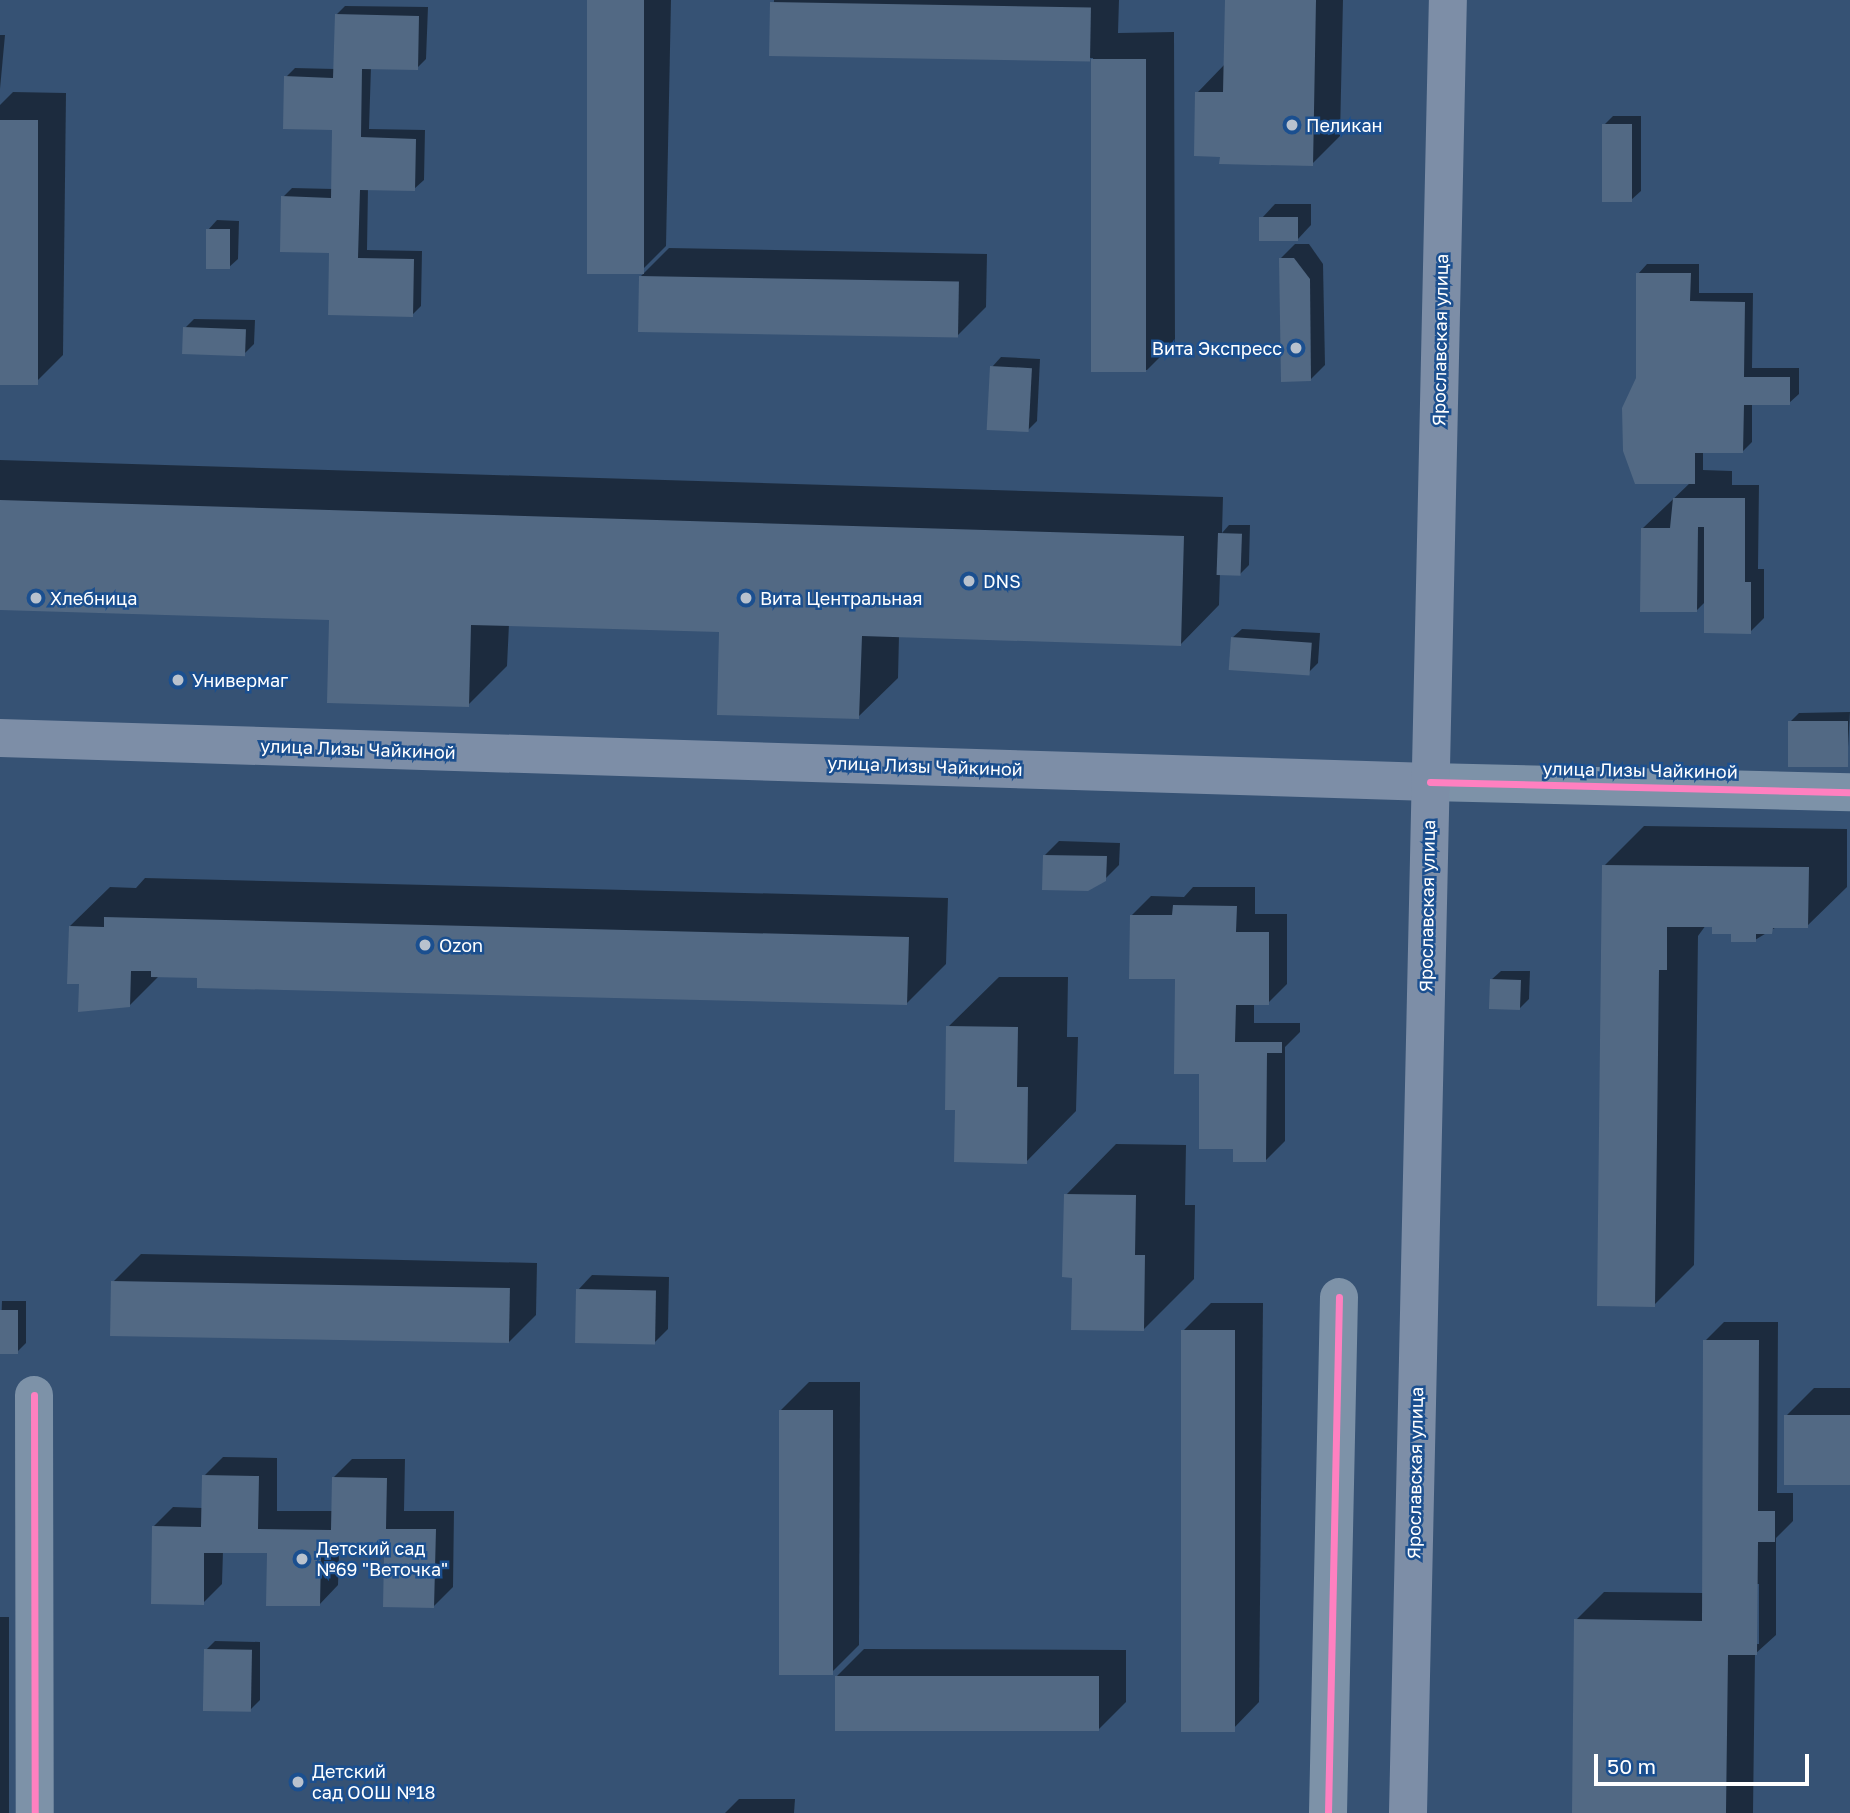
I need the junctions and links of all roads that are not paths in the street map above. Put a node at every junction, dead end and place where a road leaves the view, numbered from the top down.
1 (1448, 0) edge
2 (0, 738) edge
3 (1430, 782) junction
4 (1850, 792) edge
5 (1339, 1297) dead end
6 (34, 1395) dead end
7 (35, 1813) edge
8 (1328, 1813) edge
9 (1408, 1813) edge

1 - 3 main road, Ярославская улица
2 - 3 main road, улица Лизы Чайкиной
3 - 4 street, улица Лизы Чайкиной
3 - 9 main road, Ярославская улица
5 - 8 street
6 - 7 street

